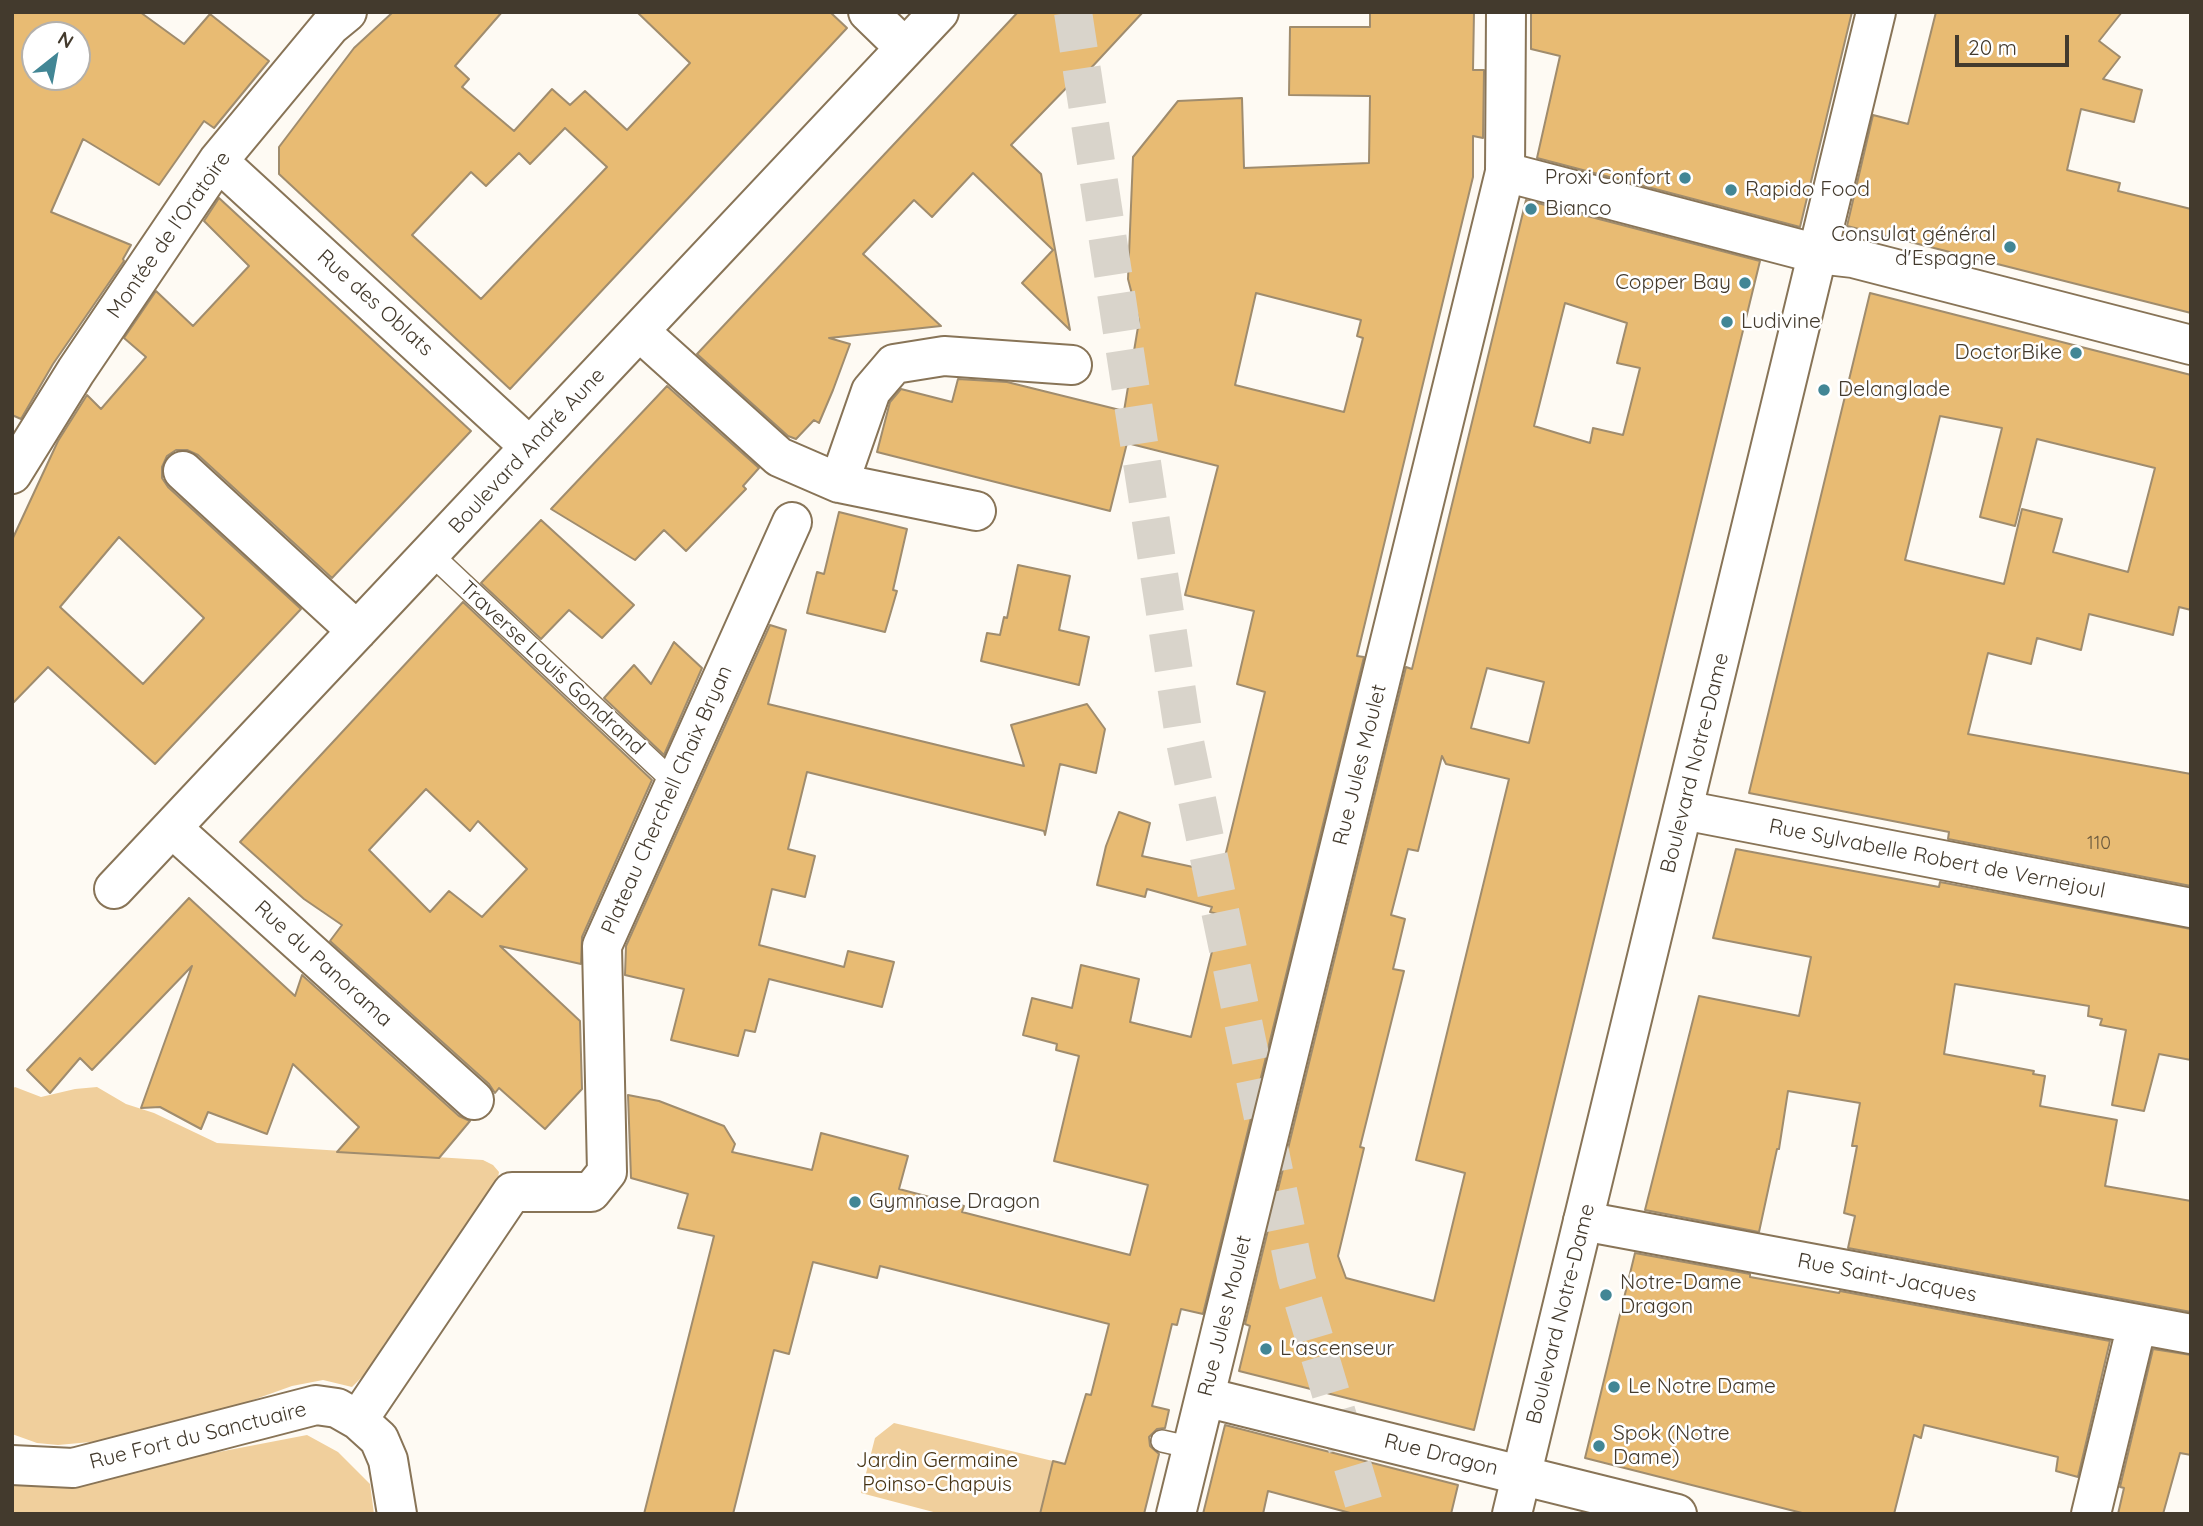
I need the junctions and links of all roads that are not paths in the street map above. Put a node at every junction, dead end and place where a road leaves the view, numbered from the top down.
1 (347, 12) edge
2 (868, 12) edge
3 (939, 12) edge
4 (1506, 12) edge
5 (1876, 12) edge
6 (905, 48) junction
7 (218, 161) junction
8 (1505, 172) junction
9 (1818, 254) junction
10 (639, 331) junction
11 (2191, 345) edge
12 (1073, 365) dead end
13 (530, 447) junction
14 (183, 471) dead end
15 (12, 474) edge
16 (839, 483) junction
17 (976, 512) dead end
18 (792, 522) dead end
19 (430, 553) junction
20 (357, 631) junction
21 (675, 783) junction
22 (1683, 810) junction
23 (172, 828) junction
24 (114, 890) dead end
25 (2191, 908) edge
26 (474, 1100) dead end
27 (1583, 1222) junction
28 (2137, 1324) junction
29 (2191, 1334) edge
30 (1205, 1397) junction
31 (358, 1420) junction
32 (12, 1465) edge
33 (1521, 1475) junction
34 (397, 1514) edge
35 (1176, 1514) edge
36 (1512, 1514) edge
37 (1677, 1514) edge
38 (2091, 1514) edge

1 - 7 street, Montée de l'Oratoire
2 - 6 street
3 - 6 street, Boulevard André Aune
4 - 8 street, Rue Jules Moulet
5 - 9 street, Boulevard Notre-Dame
6 - 10 street, Boulevard André Aune
7 - 13 street, Rue des Oblats
7 - 15 street, Montée de l'Oratoire
8 - 9 street
8 - 30 street, Rue Jules Moulet
9 - 11 street
9 - 22 street, Boulevard Notre-Dame
10 - 13 street, Boulevard André Aune
10 - 16 street
12 - 16 street
13 - 19 street, Boulevard André Aune
14 - 20 street
16 - 17 street
18 - 21 street, Plateau Cherchell Chaix Bryan
19 - 20 street, Boulevard André Aune
19 - 21 lane, Traverse Louis Gondrand
20 - 23 street, Boulevard André Aune
21 - 31 street, Plateau Cherchell Chaix Bryan
22 - 25 street, Rue Sylvabelle Robert de Vernejoul
22 - 27 street, Boulevard Notre-Dame
23 - 24 street, Boulevard André Aune
23 - 26 street, Rue du Panorama
27 - 28 street, Rue Saint-Jacques
27 - 33 street, Boulevard Notre-Dame
28 - 29 street, Rue Saint-Jacques
28 - 38 street
30 - 33 street, Rue Dragon
30 - 35 street, Rue Jules Moulet
31 - 32 street, Rue Fort du Sanctuaire
31 - 34 street, Rue Fort du Sanctuaire
33 - 36 street, Boulevard Notre-Dame
33 - 37 street, Rue Dragon

